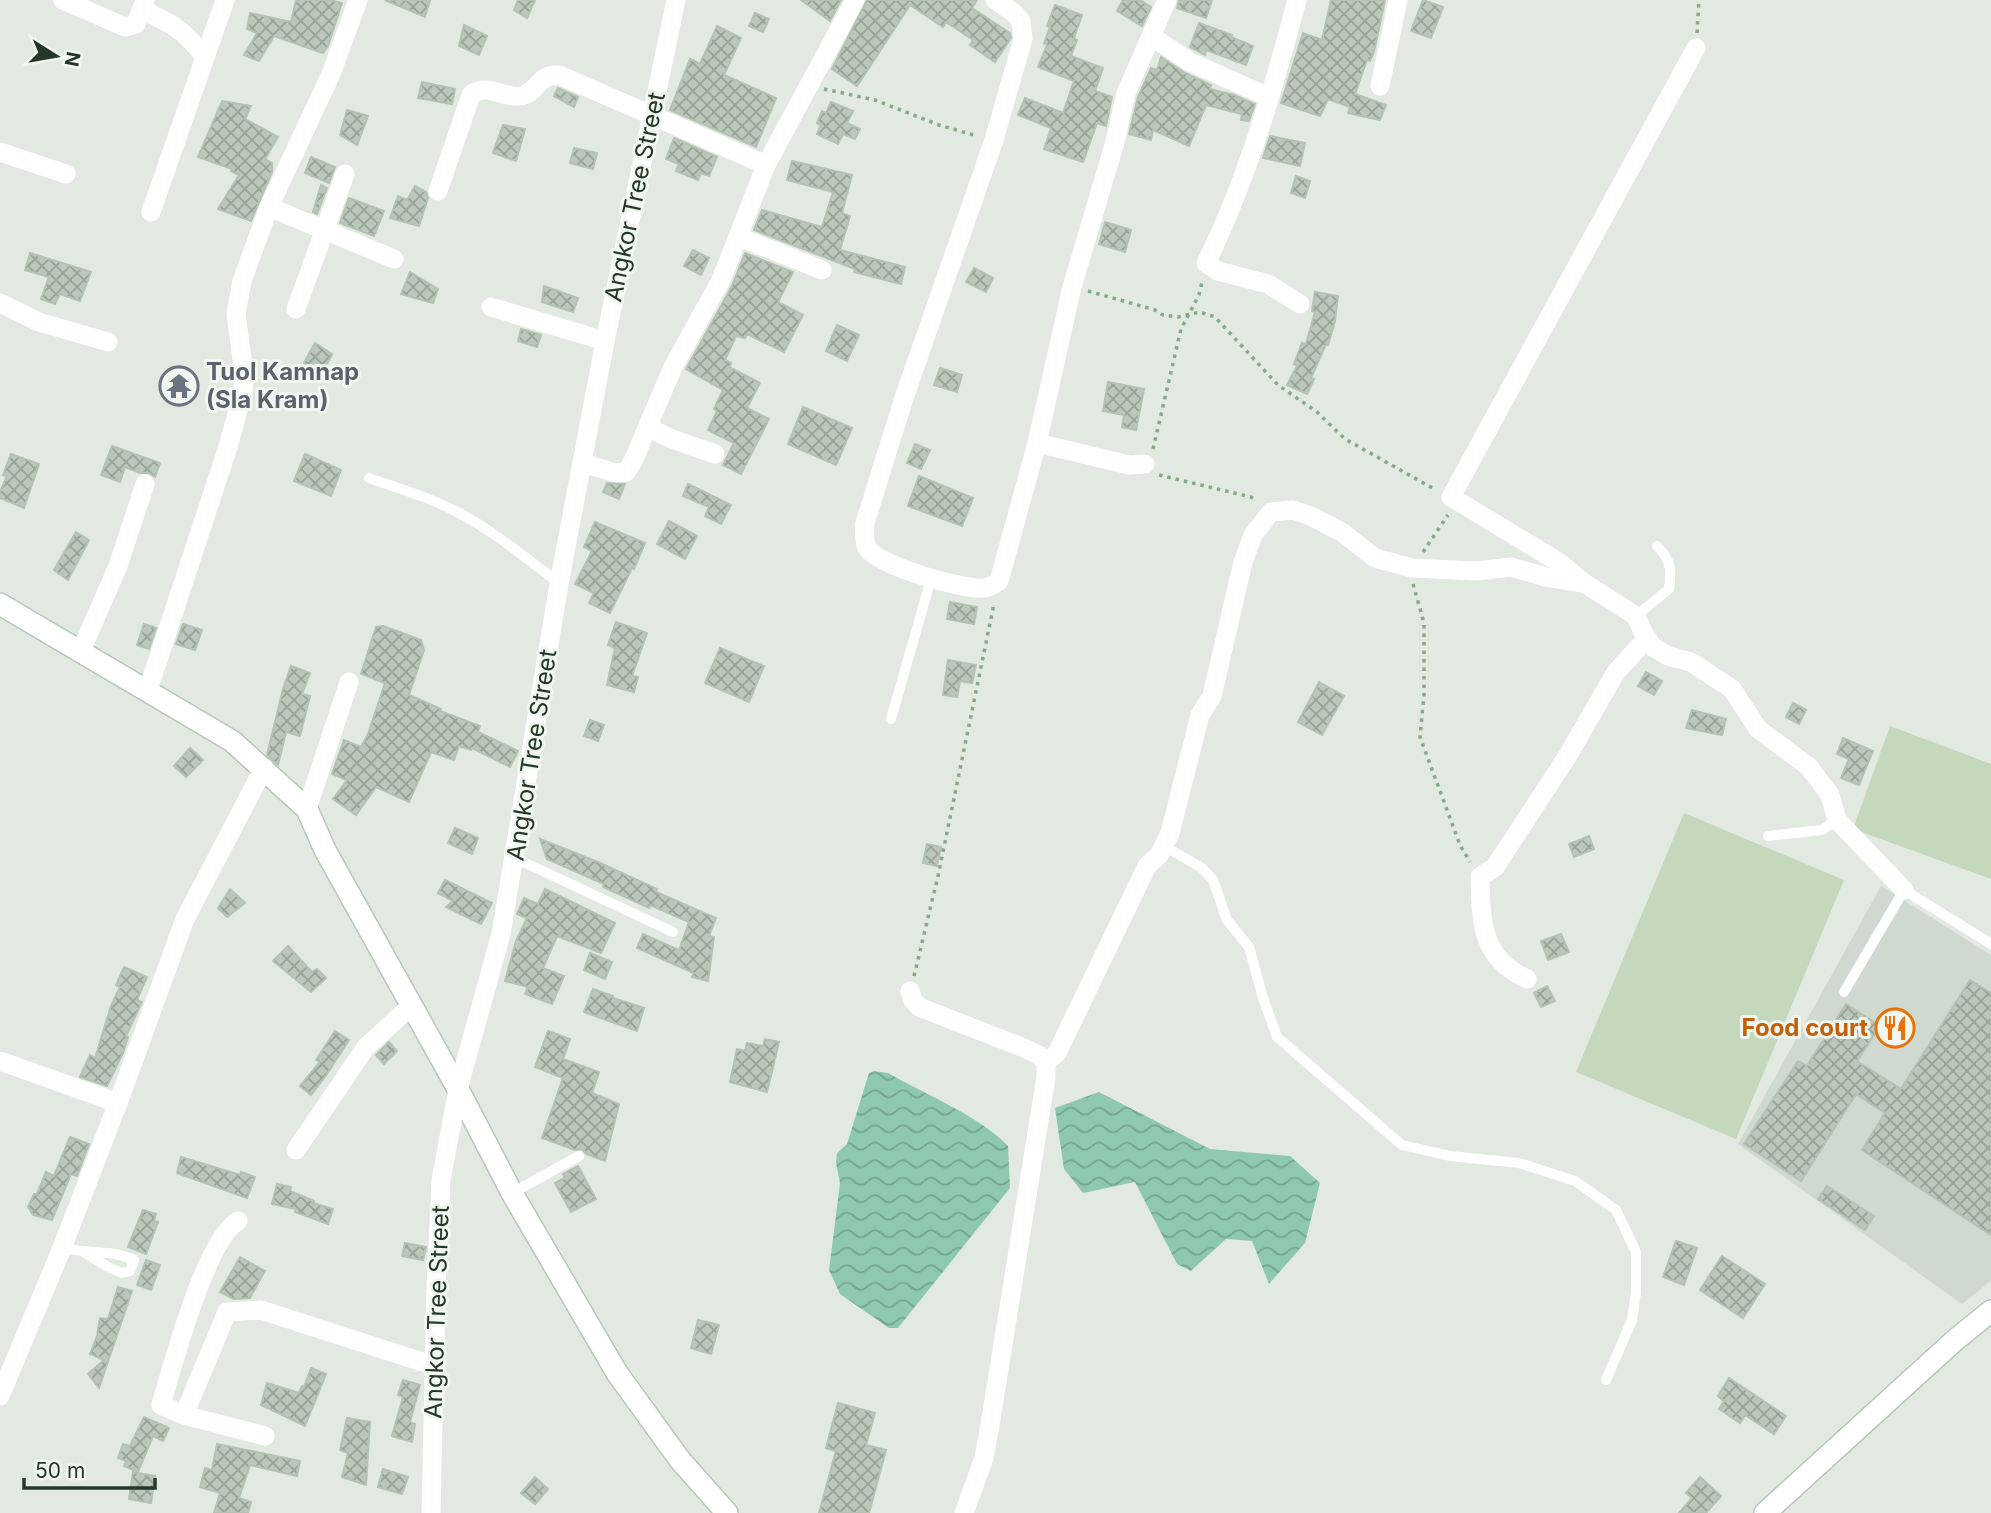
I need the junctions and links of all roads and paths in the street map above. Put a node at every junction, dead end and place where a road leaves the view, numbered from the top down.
1 (63, 0) edge
2 (225, 0) edge
3 (358, 0) edge
4 (676, 0) edge
5 (855, 0) edge
6 (995, 0) edge
7 (1167, 0) edge
8 (1297, 0) edge
9 (1398, 0) edge
10 (1699, 0) edge
11 (143, 5) edge
12 (1150, 36) junction
13 (1696, 48) joint
14 (205, 57) junction
15 (809, 86) junction
16 (1380, 86) dead end
17 (1269, 97) junction
18 (652, 116) junction
19 (994, 140) junction
20 (0, 152) edge
21 (766, 165) junction
22 (66, 174) dead end
23 (345, 174) dead end
24 (438, 191) dead end
25 (269, 207) junction
26 (150, 212) dead end
27 (324, 229) junction
28 (739, 237) junction
29 (394, 259) dead end
30 (1206, 263) junction
31 (822, 270) dead end
32 (1072, 286) junction
33 (0, 303) edge
34 (1300, 304) dead end
35 (491, 307) dead end
36 (296, 309) dead end
37 (1189, 314) junction
38 (605, 341) junction
39 (108, 342) dead end
40 (647, 427) junction
41 (1037, 443) junction
42 (715, 454) dead end
43 (582, 463) junction
44 (1145, 464) junction
45 (369, 478) dead end
46 (145, 484) dead end
47 (1454, 499) junction
48 (1271, 512) junction
49 (1657, 546) dead end
50 (1412, 568) junction
51 (931, 579) junction
52 (999, 581) junction
53 (1584, 583) junction
54 (559, 584) junction
55 (1, 607) edge
56 (1636, 616) junction
57 (1647, 638) junction
58 (81, 651) junction
59 (349, 681) dead end
60 (148, 690) junction
61 (891, 719) dead end
62 (264, 768) junction
63 (307, 809) junction
64 (1837, 820) junction
65 (1768, 836) dead end
66 (1164, 846) junction
67 (515, 858) junction
68 (1480, 877) junction
69 (1904, 890) junction
70 (674, 932) dead end
71 (1991, 944) edge
72 (1528, 978) dead end
73 (910, 991) joint
74 (1844, 992) dead end
75 (410, 1007) junction
76 (0, 1061) edge
77 (1046, 1062) junction
78 (458, 1089) junction
79 (118, 1103) junction
80 (296, 1150) dead end
81 (579, 1156) dead end
82 (512, 1193) junction
83 (238, 1221) dead end
84 (62, 1248) junction
85 (85, 1253) dead end
86 (1991, 1311) edge
87 (435, 1366) junction
88 (1606, 1380) dead end
89 (0, 1396) edge
90 (184, 1415) junction
91 (265, 1436) dead end
92 (430, 1513) edge
93 (727, 1513) edge
94 (964, 1513) edge
95 (1765, 1513) edge

1 - 11 street
2 - 14 street
3 - 25 street
4 - 18 street, Angkor Tree Street
5 - 15 street
6 - 19 street
7 - 12 street
8 - 17 street
9 - 16 street
10 - 13 path
11 - 14 street
12 - 17 street
12 - 32 street
13 - 47 street
14 - 26 street
15 - 19 path
15 - 21 street
17 - 30 street
18 - 21 street
18 - 24 street
18 - 38 street, Angkor Tree Street
19 - 51 street
20 - 22 street
21 - 28 street
23 - 27 street
25 - 27 street
25 - 60 street
27 - 29 street
27 - 36 street
28 - 31 street
28 - 40 street
30 - 34 street
30 - 37 path
32 - 37 path
32 - 41 street
33 - 39 street
35 - 38 street
37 - 44 path
37 - 47 path
38 - 43 street, Angkor Tree Street
40 - 42 street
40 - 43 street
41 - 44 street
41 - 52 street
43 - 54 street, Angkor Tree Street
44 - 48 path
45 - 54 lane
46 - 58 street
47 - 50 path
47 - 53 street
48 - 50 street
48 - 66 street
49 - 56 lane
50 - 53 street
50 - 68 path
51 - 52 street
51 - 61 lane
52 - 73 path
53 - 56 street
54 - 67 street, Angkor Tree Street
55 - 58 street
56 - 57 street
57 - 64 street
57 - 68 street
58 - 60 street
59 - 63 street
60 - 62 street
62 - 63 street
62 - 79 street
63 - 75 street
64 - 65 lane
64 - 69 street
66 - 77 street
66 - 88 lane
67 - 70 lane
67 - 78 street, Angkor Tree Street
68 - 72 street
69 - 71 lane
69 - 74 lane
73 - 77 street
75 - 78 street
75 - 80 street
76 - 79 street
77 - 94 street
78 - 82 street
78 - 87 street, Angkor Tree Street
79 - 84 street
81 - 82 lane
82 - 93 street
83 - 90 street
84 - 85 lane
84 - 89 street
86 - 95 street
87 - 90 street
87 - 92 street, Angkor Tree Street
90 - 91 street

